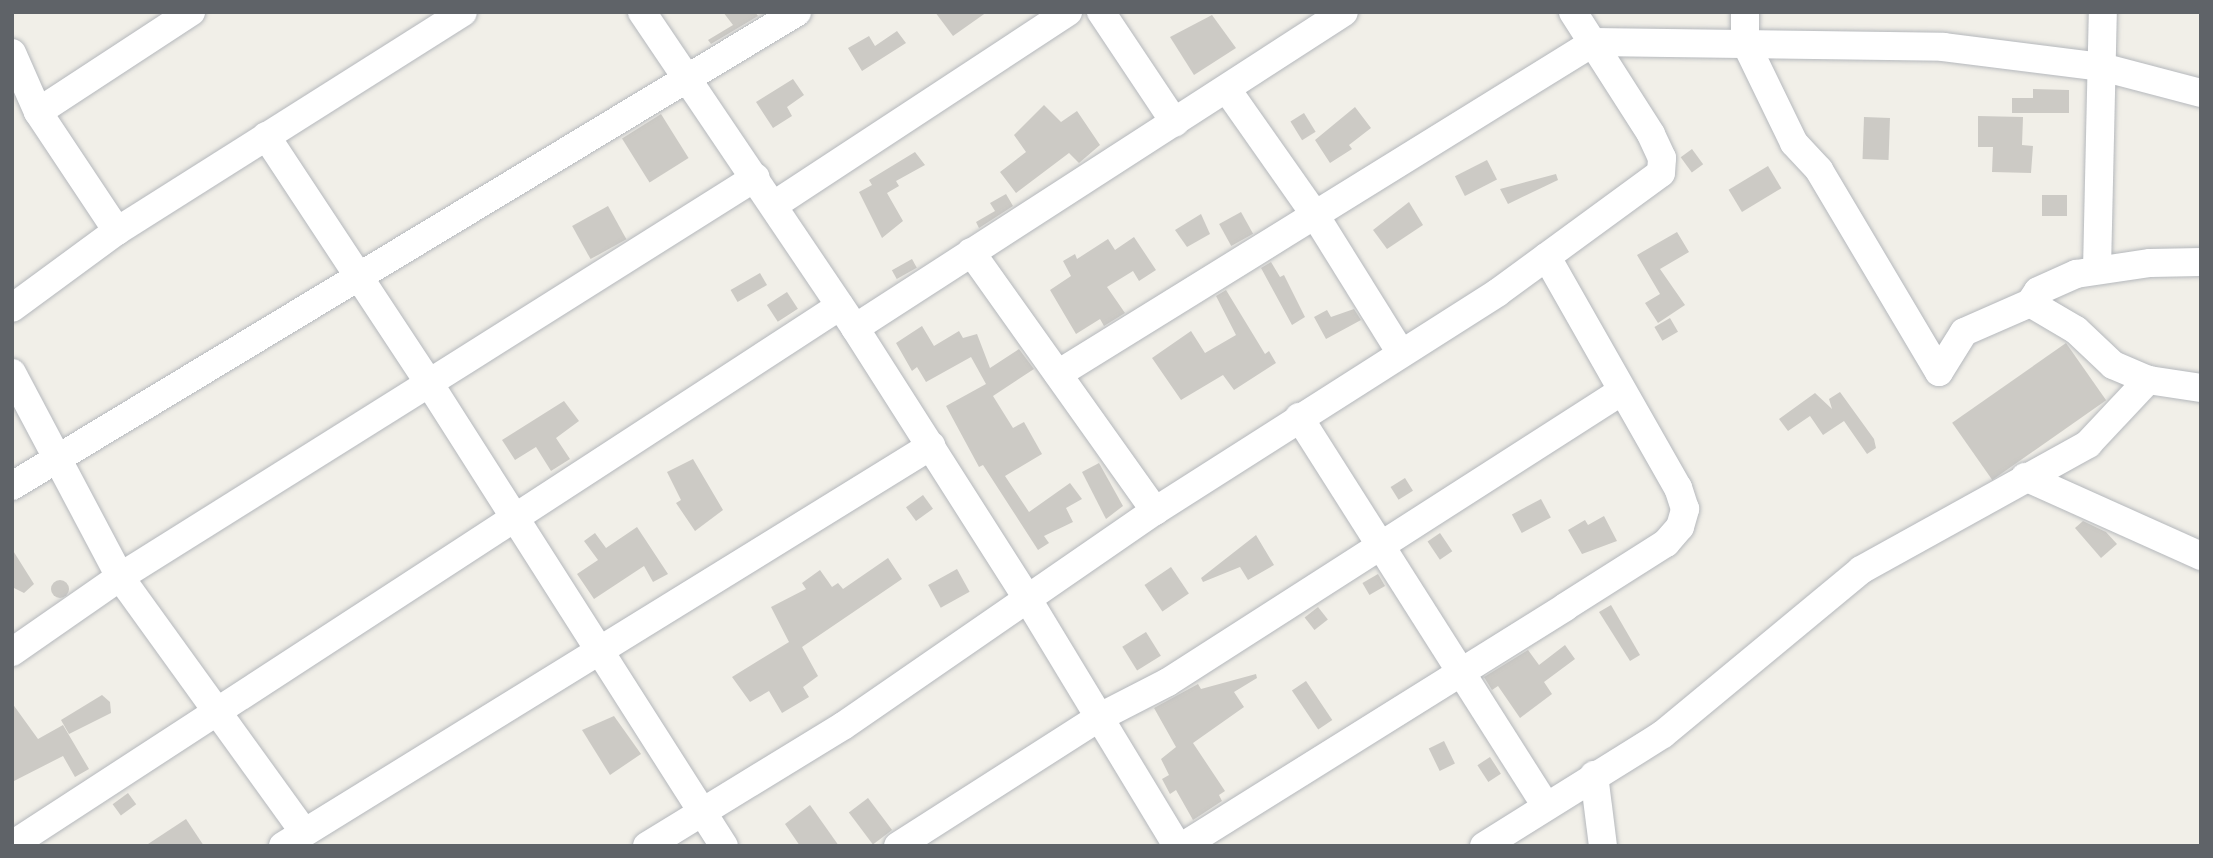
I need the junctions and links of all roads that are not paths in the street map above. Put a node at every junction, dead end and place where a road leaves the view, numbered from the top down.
1 (191, 12) edge
2 (463, 12) edge
3 (642, 12) edge
4 (797, 12) edge
5 (1068, 12) edge
6 (1101, 12) edge
7 (1344, 12) edge
8 (1573, 12) edge
9 (1745, 12) edge
10 (2103, 12) edge
11 (1594, 42) junction
12 (1745, 42) junction
13 (12, 53) edge
14 (2102, 67) junction
15 (689, 81) junction
16 (1228, 91) junction
17 (2201, 93) edge
18 (38, 112) junction
19 (1175, 123) junction
20 (266, 136) junction
21 (756, 177) junction
22 (774, 205) junction
23 (1315, 215) junction
24 (117, 231) junction
25 (971, 252) junction
26 (1547, 257) junction
27 (2201, 262) edge
28 (2097, 269) junction
29 (359, 277) junction
30 (2030, 303) junction
31 (12, 308) edge
32 (847, 317) junction
33 (1402, 353) junction
34 (12, 373) edge
35 (1058, 374) junction
36 (2148, 380) junction
37 (429, 383) junction
38 (2201, 388) edge
39 (1622, 391) junction
40 (1299, 417) junction
41 (931, 446) junction
42 (58, 456) junction
43 (2025, 477) junction
44 (12, 486) edge
45 (1154, 511) junction
46 (513, 515) junction
47 (1380, 545) junction
48 (2201, 556) edge
49 (120, 577) junction
50 (1027, 598) junction
51 (602, 649) junction
52 (12, 652) edge
53 (1461, 673) junction
54 (218, 709) junction
55 (1100, 716) junction
56 (1594, 775) junction
57 (1545, 805) junction
58 (703, 812) junction
59 (294, 839) edge
60 (12, 845) edge
61 (647, 846) edge
62 (724, 846) edge
63 (898, 846) edge
64 (1177, 846) edge
65 (1183, 846) edge
66 (1484, 846) edge
67 (1603, 846) edge

1 - 18 street
2 - 20 street
3 - 15 street
4 - 15 street
5 - 22 street
6 - 19 street
7 - 16 street
8 - 11 street
9 - 12 street
10 - 14 street
11 - 12 street
11 - 23 street
11 - 26 street
12 - 14 street
12 - 30 street
13 - 18 street
14 - 17 street
14 - 28 street
15 - 21 street
15 - 29 street
16 - 19 street
16 - 23 street
18 - 24 street
19 - 25 street
20 - 24 street
20 - 29 street
21 - 22 street
21 - 37 street
22 - 32 street
23 - 33 street
23 - 35 street
24 - 31 street
25 - 32 street
25 - 35 street
26 - 33 street
26 - 39 street
27 - 28 street
28 - 30 street
29 - 37 street
29 - 42 street
30 - 36 street
32 - 41 street
32 - 46 street
33 - 40 street
34 - 42 street
35 - 45 street
36 - 38 street
36 - 43 street
37 - 46 street
37 - 49 street
39 - 47 street
39 - 53 street
40 - 45 street
40 - 47 street
41 - 50 street
41 - 51 street
42 - 44 street
42 - 49 street
43 - 48 street
43 - 56 street
45 - 50 street
46 - 51 street
46 - 54 street
47 - 53 street
47 - 55 street
49 - 52 street
49 - 54 street
50 - 55 street
50 - 58 street
51 - 58 street
51 - 59 street
53 - 57 street
53 - 65 street
54 - 59 street
54 - 60 street
55 - 63 street
55 - 64 street
56 - 57 street
56 - 67 street
57 - 66 street
58 - 61 street
58 - 62 street

